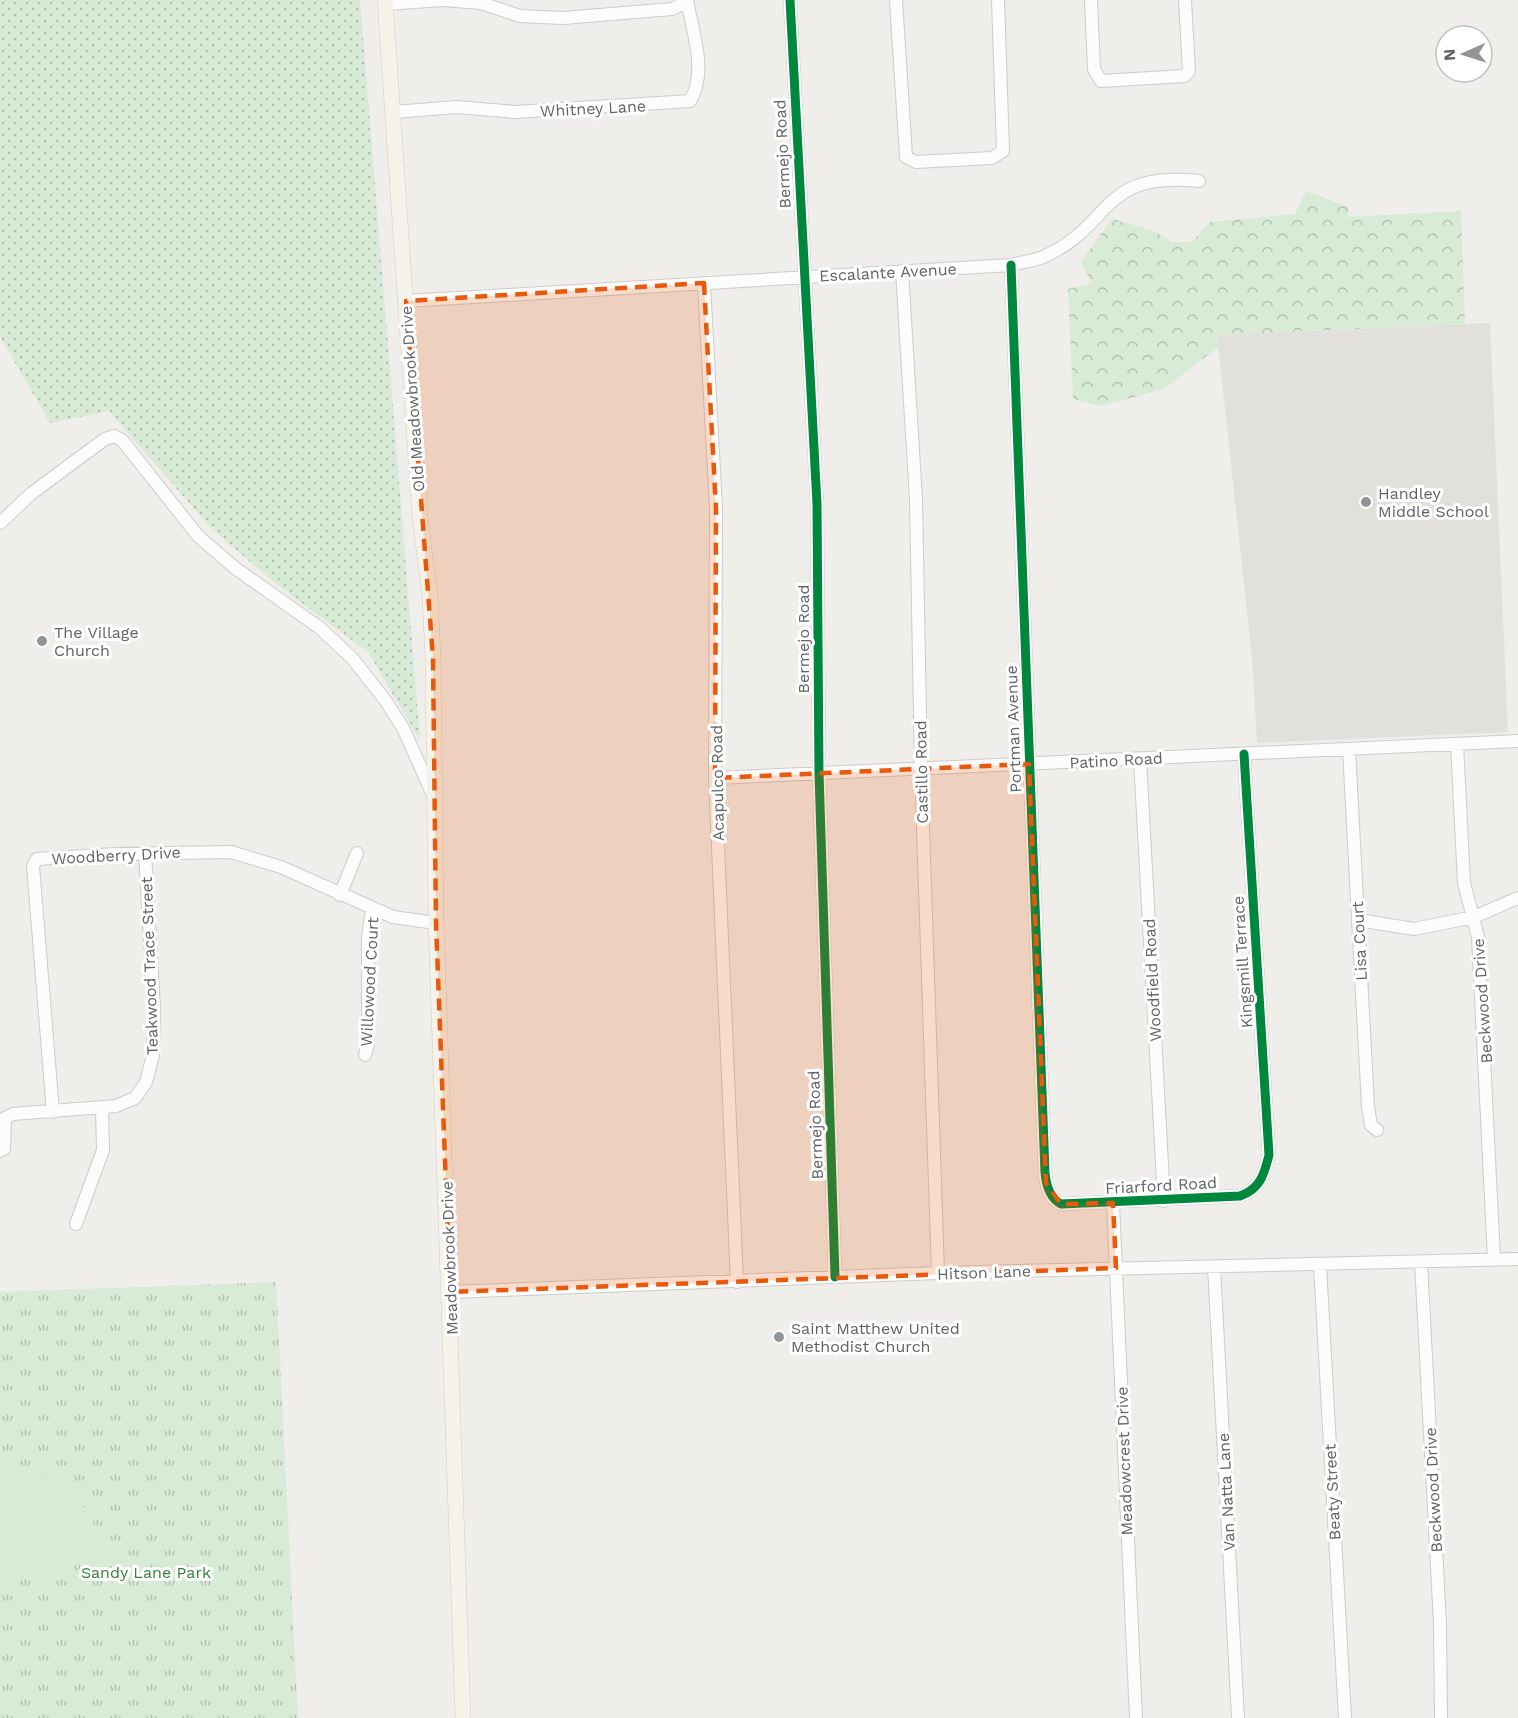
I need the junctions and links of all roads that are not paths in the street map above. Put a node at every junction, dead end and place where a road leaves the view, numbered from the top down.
1 (790, 0) edge
2 (896, 0) edge
3 (998, 0) edge
4 (1091, 0) edge
5 (1185, 0) edge
6 (687, 1) edge
7 (386, 2) edge
8 (393, 112) junction
9 (1199, 181) dead end
10 (1011, 265) junction
11 (902, 272) junction
12 (804, 277) junction
13 (704, 283) junction
14 (406, 301) junction
15 (2, 517) edge
16 (1518, 741) edge
17 (1457, 744) junction
18 (1350, 749) junction
19 (1244, 754) junction
20 (1140, 759) junction
21 (1029, 764) junction
22 (921, 769) junction
23 (819, 773) junction
24 (715, 778) junction
25 (434, 799) junction
26 (146, 853) junction
27 (357, 853) dead end
28 (340, 895) junction
29 (1518, 898) edge
30 (372, 909) junction
31 (1474, 917) junction
32 (1358, 920) junction
33 (436, 923) junction
34 (365, 1055) dead end
35 (102, 1108) junction
36 (53, 1112) junction
37 (1377, 1130) dead end
38 (0, 1151) edge
39 (1266, 1169) joint
40 (1050, 1192) joint
41 (1164, 1201) junction
42 (1113, 1203) junction
43 (76, 1224) dead end
44 (1494, 1259) junction
45 (1518, 1259) edge
46 (1421, 1262) junction
47 (1320, 1265) junction
48 (1214, 1267) junction
49 (1116, 1268) junction
50 (938, 1273) junction
51 (835, 1278) junction
52 (737, 1282) junction
53 (450, 1292) junction
54 (463, 1718) edge
55 (1136, 1718) edge
56 (1238, 1718) edge
57 (1345, 1718) edge
58 (1441, 1718) edge

1 - 12 street, Bermejo Road
2 - 3 street
4 - 5 street
6 - 7 street
6 - 8 street, Whitney Lane
7 - 8 main road, Old Meadowbrook Drive
8 - 14 main road, Old Meadowbrook Drive
9 - 10 street, Escalante Avenue
10 - 11 street, Escalante Avenue
10 - 21 street, Portman Avenue
11 - 12 street, Escalante Avenue
11 - 22 street, Castillo Road
12 - 13 street, Escalante Avenue
12 - 23 street, Bermejo Road
13 - 14 street, Escalante Avenue
13 - 24 street, Acapulco Road
14 - 25 main road, Old Meadowbrook Drive
15 - 25 street
16 - 17 street, Patino Road
17 - 18 street, Patino Road
17 - 31 street, Beckwood Drive
18 - 19 street, Patino Road
18 - 32 street, Lisa Court
19 - 20 street, Patino Road
19 - 39 street, Kingsmill Terrace
20 - 21 street, Patino Road
20 - 41 street, Woodfield Road
21 - 22 street, Patino Road
21 - 40 street, Portman Avenue
22 - 23 street, Patino Road
22 - 50 street, Castillo Road
23 - 24 street, Patino Road
23 - 51 street, Bermejo Road
24 - 52 street, Acapulco Road
25 - 33 main road, Meadowbrook Drive
26 - 28 street, Woodberry Drive
26 - 35 street, Teakwood Trace Street
26 - 36 street, Woodberry Drive
27 - 28 street
28 - 30 street, Woodberry Drive
29 - 31 street
30 - 33 street, Woodberry Drive
30 - 34 street, Willowood Court
31 - 32 street
31 - 44 street, Beckwood Drive
32 - 37 street, Lisa Court
33 - 53 main road, Meadowbrook Drive
35 - 36 street, Teakwood Trace Street
35 - 43 street
36 - 38 street, Teakwood Trace Street
39 - 41 street, Friarford Road
40 - 42 street, Friarford Road
41 - 42 street, Friarford Road
42 - 49 street, Meadowcrest Drive
44 - 45 street, Hitson Lane
44 - 46 street, Hitson Lane
46 - 47 street, Hitson Lane
46 - 58 street, Beckwood Drive
47 - 48 street, Hitson Lane
47 - 57 street, Beaty Street
48 - 49 street, Hitson Lane
48 - 56 street, Van Natta Lane
49 - 50 street, Hitson Lane
49 - 55 street, Meadowcrest Drive
50 - 51 street, Hitson Lane
51 - 52 street, Hitson Lane
52 - 53 street, Hitson Lane
53 - 54 main road, Meadowbrook Drive

